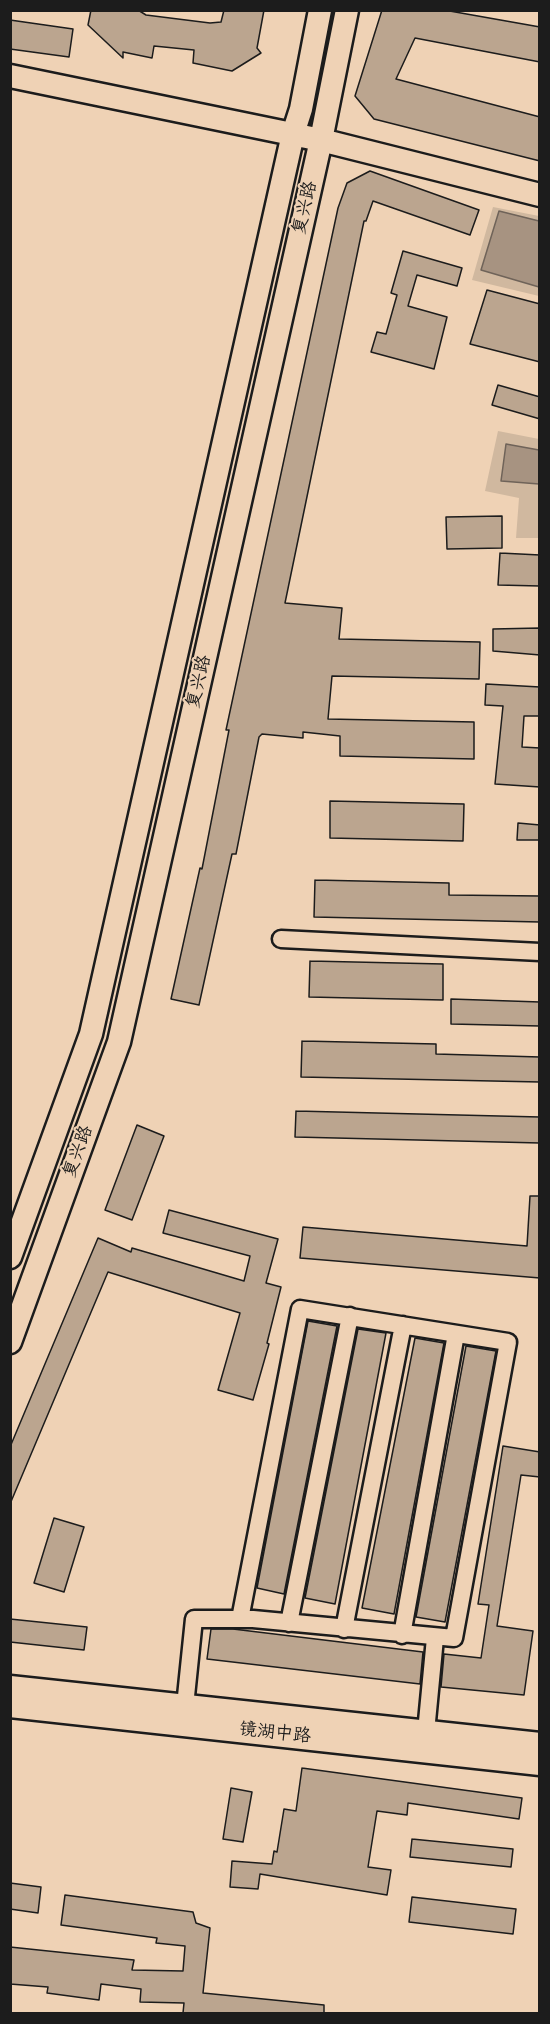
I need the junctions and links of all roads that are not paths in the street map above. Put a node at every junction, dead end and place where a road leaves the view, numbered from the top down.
1 (320, 10) edge
2 (347, 10) edge
3 (10, 76) edge
4 (293, 134) junction
5 (321, 140) junction
6 (540, 195) edge
7 (281, 939) dead end
8 (540, 952) edge
9 (10, 1257) edge
10 (350, 1316) junction
11 (403, 1325) junction
12 (456, 1334) junction
13 (10, 1342) edge
14 (240, 1619) junction
15 (289, 1623) junction
16 (344, 1629) junction
17 (402, 1635) junction
18 (435, 1638) junction
19 (10, 1687) edge
20 (10, 1706) edge
21 (184, 1706) junction
22 (426, 1732) junction
23 (540, 1744) edge
24 (540, 1764) edge

1 - 4 street, 复兴路
2 - 5 street, 复兴路
3 - 4 street
4 - 5 street
4 - 9 street, 复兴路
5 - 6 street
5 - 13 street, 复兴路
7 - 8 street
10 - 11 street
10 - 14 street
10 - 15 street
11 - 12 street
11 - 16 street
12 - 17 street
12 - 18 street
14 - 15 street
14 - 21 street
15 - 16 street
16 - 17 street
17 - 18 street
18 - 22 street
19 - 21 street, 镜湖中路
20 - 24 street, 镜湖中路
21 - 22 street, 镜湖中路
22 - 23 street, 镜湖中路

